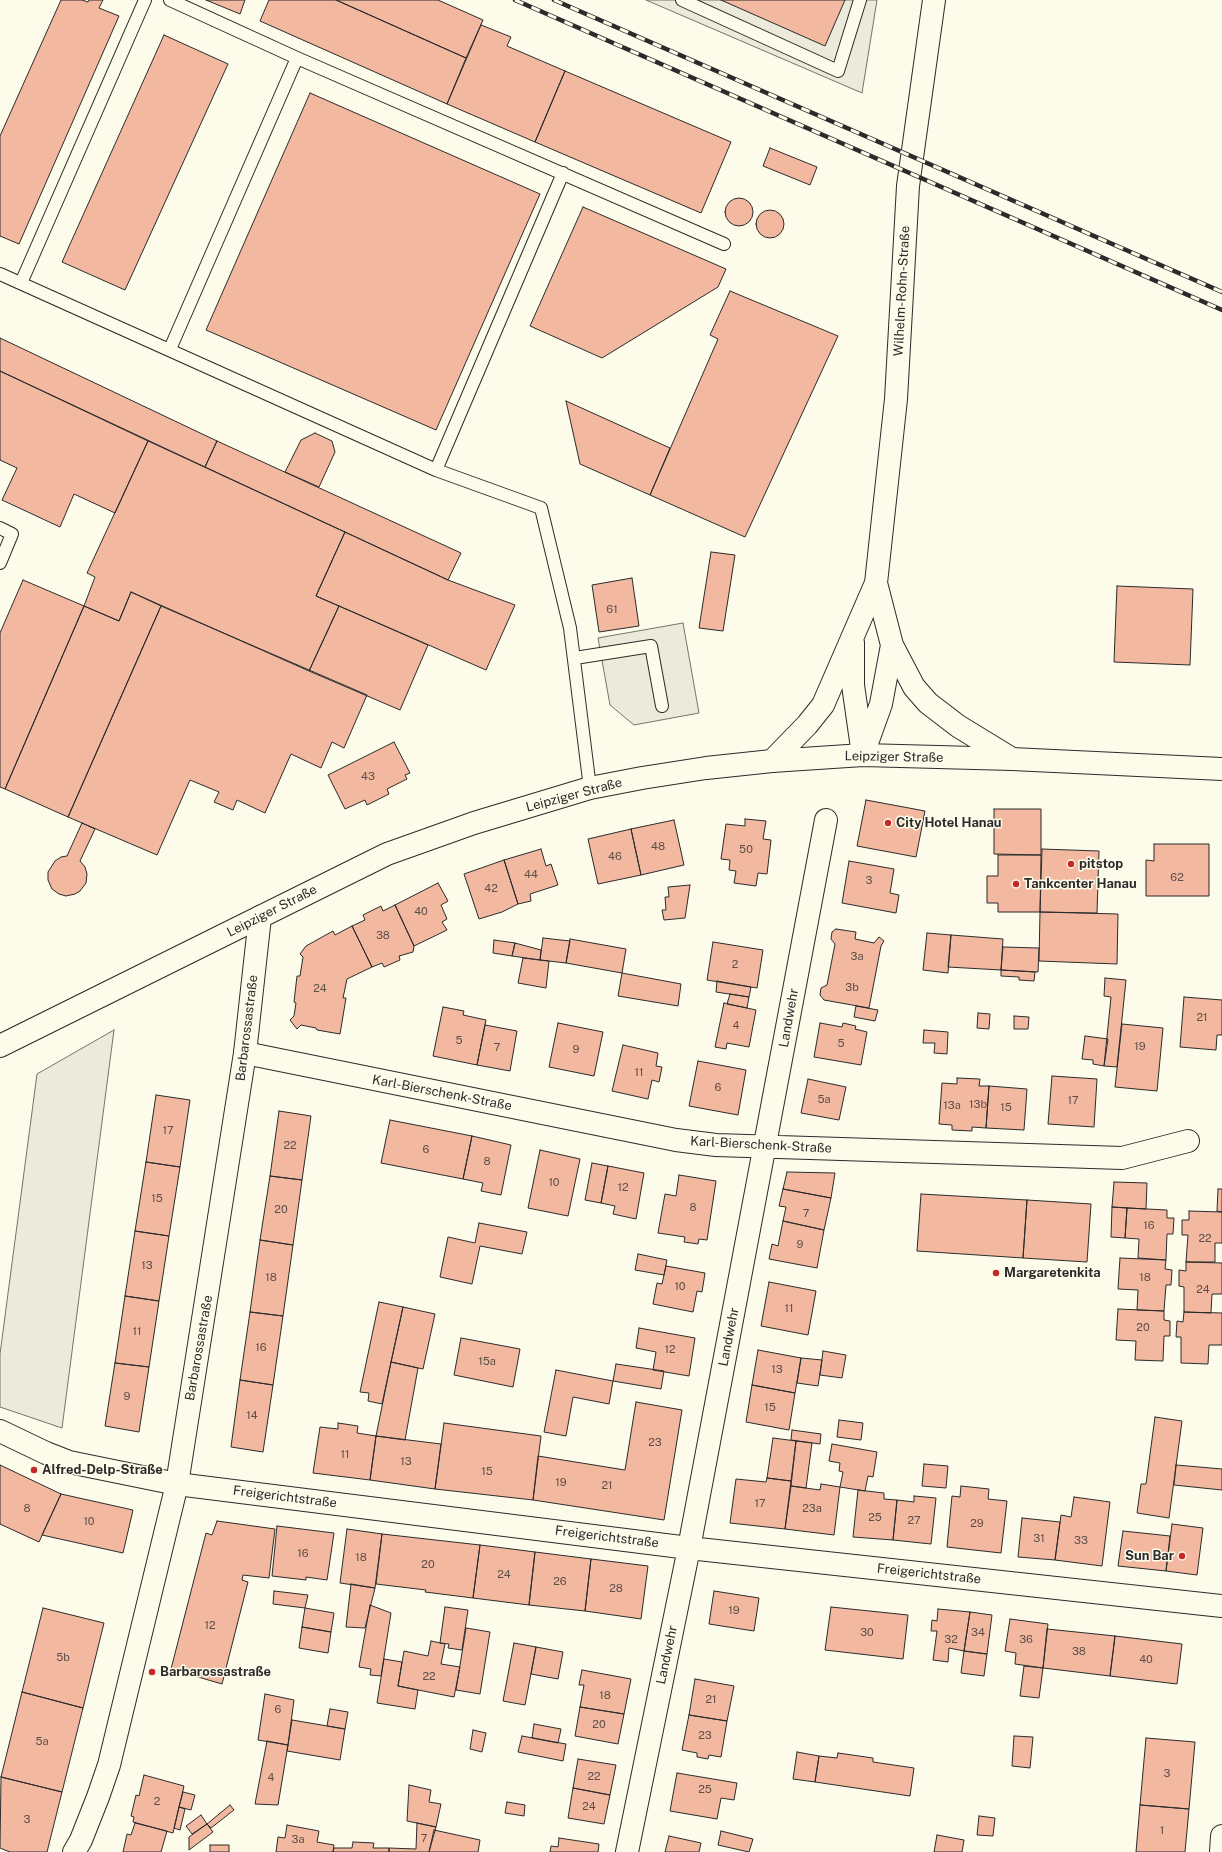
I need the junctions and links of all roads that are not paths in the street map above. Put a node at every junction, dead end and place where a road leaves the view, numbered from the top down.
1 (145, 0) edge
2 (170, 0) edge
3 (682, 0) edge
4 (860, 0) edge
5 (934, 0) edge
6 (297, 58) junction
7 (563, 173) junction
8 (724, 244) dead end
9 (0, 274) edge
10 (20, 283) junction
11 (170, 350) junction
12 (436, 470) junction
13 (0, 528) edge
14 (0, 563) edge
15 (876, 583) junction
16 (852, 634) junction
17 (892, 645) junction
18 (575, 658) junction
19 (662, 706) dead end
20 (863, 755) junction
21 (1012, 759) junction
22 (772, 761) junction
23 (1222, 769) edge
24 (590, 788) junction
25 (826, 820) dead end
26 (260, 917) junction
27 (0, 1046) edge
28 (245, 1053) junction
29 (1188, 1141) dead end
30 (765, 1148) junction
31 (0, 1431) edge
32 (176, 1484) junction
33 (690, 1548) junction
34 (1222, 1606) edge
35 (98, 1797) junction
36 (1222, 1836) edge
37 (74, 1852) edge
38 (89, 1852) edge
39 (627, 1852) edge
40 (1221, 1852) edge

1 - 10 lane
2 - 6 lane
3 - 4 lane
5 - 15 street, Wilhelm-Rohn-Straße
6 - 7 lane
6 - 11 lane
7 - 8 lane
7 - 12 lane
9 - 10 lane
10 - 11 lane
11 - 12 lane
12 - 18 lane
13 - 14 lane
15 - 16 street, Wilhelm-Rohn-Straße
15 - 17 street, Wilhelm-Rohn-Straße
16 - 20 street, Wilhelm-Rohn-Straße
16 - 22 street, Wilhelm-Rohn-Straße
17 - 20 street, Wilhelm-Rohn-Straße
17 - 21 street, Wilhelm-Rohn-Straße
18 - 19 lane
18 - 24 lane
20 - 21 street, Leipziger Straße
20 - 22 street, Leipziger Straße
21 - 23 street, Leipziger Straße
22 - 24 street, Leipziger Straße
24 - 26 street, Leipziger Straße
25 - 30 street, Landwehr
26 - 27 street, Leipziger Straße
26 - 28 street, Barbarossastraße
28 - 30 street, Karl-Bierschenk-Straße
28 - 32 street, Barbarossastraße
29 - 30 street, Karl-Bierschenk-Straße
30 - 33 street, Landwehr
31 - 32 street, Freigerichtstraße
32 - 33 street, Freigerichtstraße
32 - 35 street, Barbarossastraße
33 - 34 street, Freigerichtstraße
33 - 39 street, Landwehr
35 - 37 street
35 - 38 street
36 - 40 street

